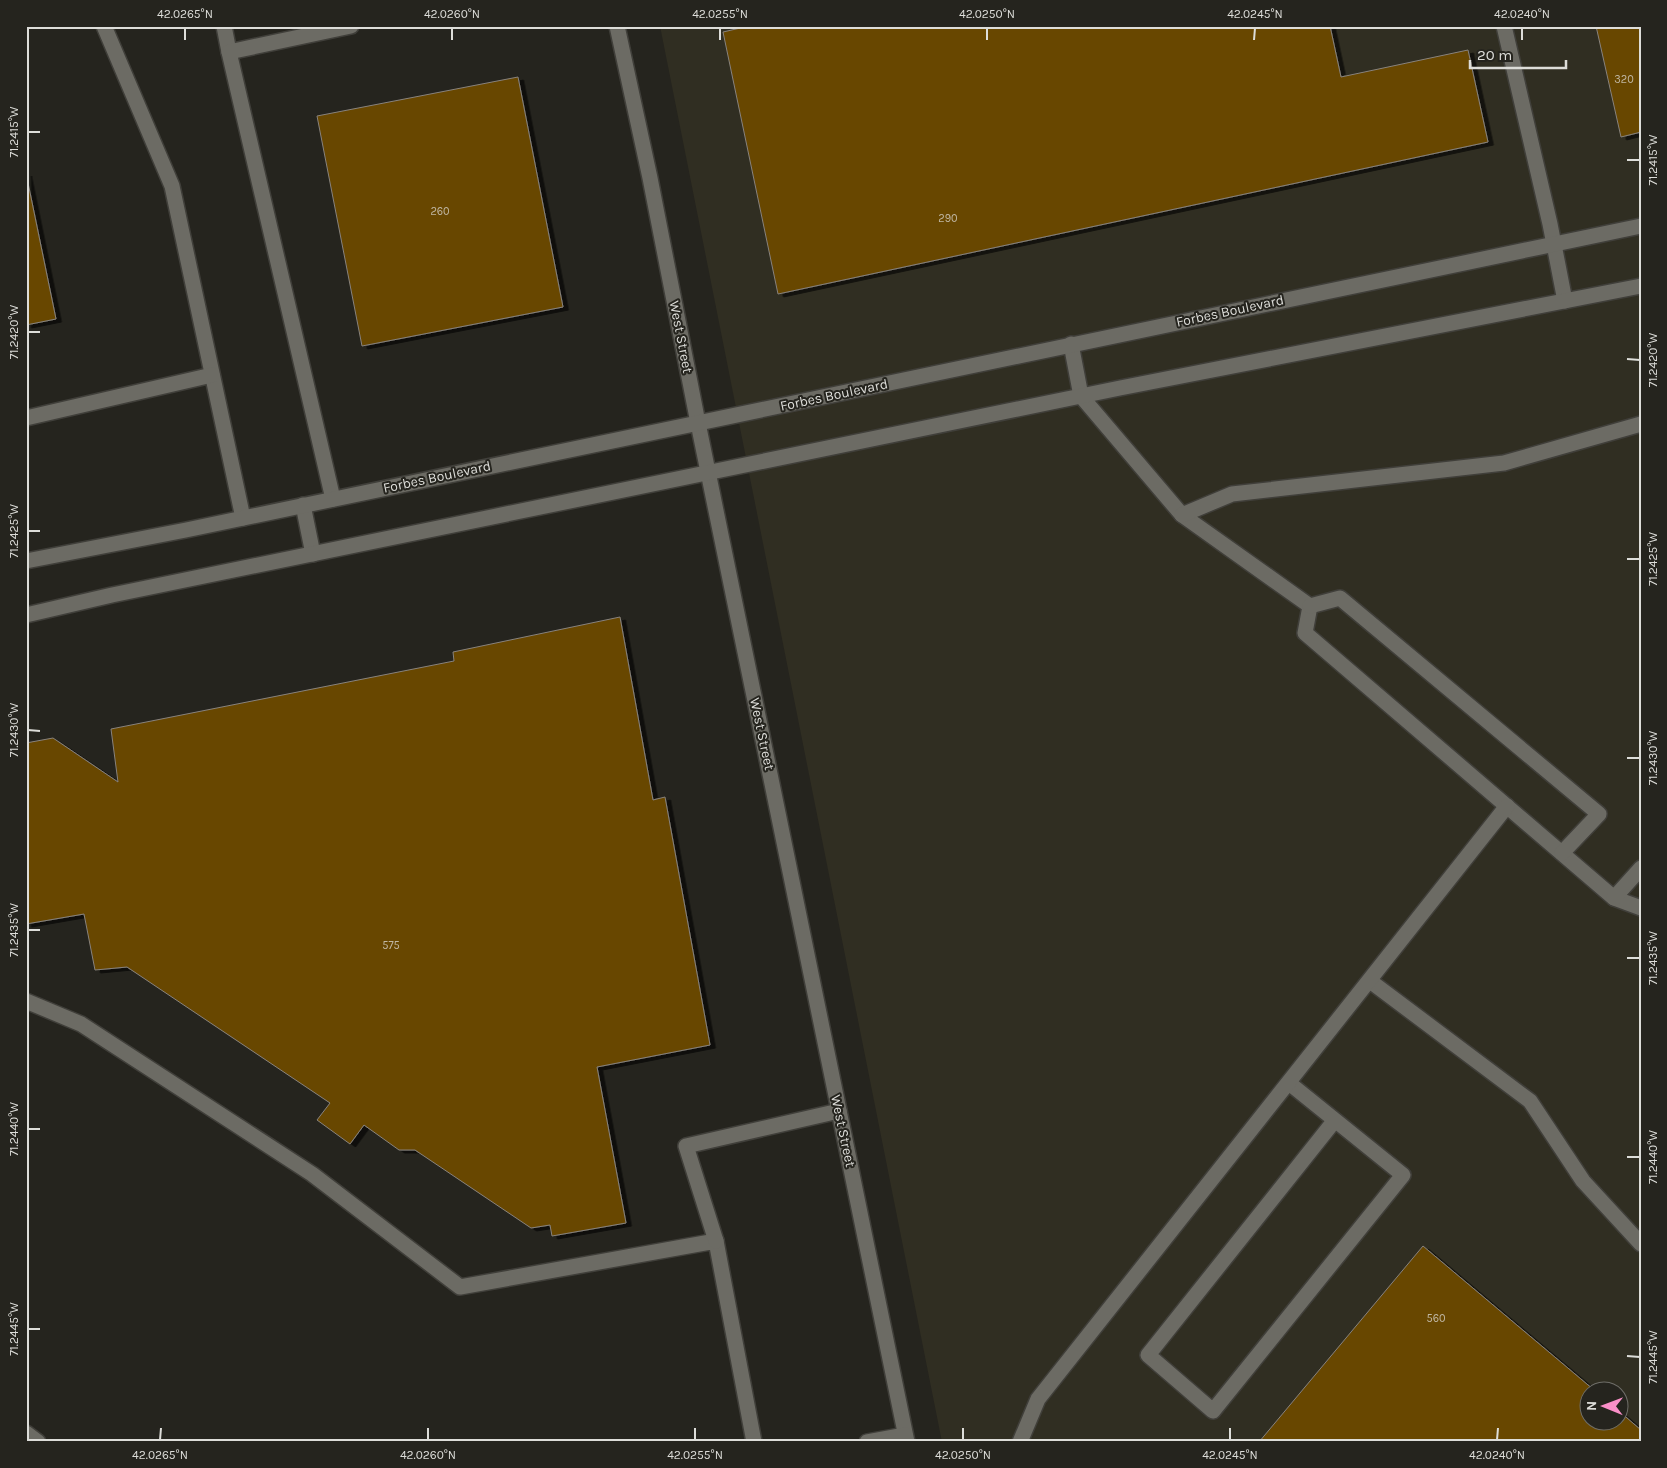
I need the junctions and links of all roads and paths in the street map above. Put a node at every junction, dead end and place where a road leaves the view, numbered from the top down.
1 (104, 26) edge
2 (224, 26) edge
3 (352, 26) edge
4 (617, 26) edge
5 (1504, 26) edge
6 (230, 52) junction
7 (1641, 226) edge
8 (1554, 244) junction
9 (1641, 286) edge
10 (1565, 301) junction
11 (1070, 344) junction
12 (212, 376) junction
13 (1081, 396) junction
14 (26, 418) edge
15 (698, 423) junction
16 (1641, 424) edge
17 (709, 473) junction
18 (334, 499) junction
19 (303, 505) junction
20 (1182, 515) junction
21 (243, 518) junction
22 (313, 554) junction
23 (26, 561) edge
24 (1310, 606) junction
25 (26, 615) edge
26 (1508, 806) junction
27 (1562, 853) junction
28 (1641, 868) edge
29 (1614, 898) junction
30 (1641, 908) edge
31 (1370, 981) junction
32 (26, 1001) edge
33 (1289, 1083) junction
34 (840, 1111) junction
35 (1335, 1120) junction
36 (716, 1241) junction
37 (1641, 1244) edge
38 (26, 1433) edge
39 (906, 1438) edge
40 (38, 1442) edge
41 (754, 1442) edge
42 (868, 1442) edge
43 (1020, 1442) edge

1 - 12 street
2 - 6 street
3 - 6 street
4 - 15 street, West Street
5 - 8 street
6 - 18 street
7 - 8 street, Forbes Boulevard
8 - 10 street
8 - 11 street, Forbes Boulevard
9 - 10 street
10 - 13 street
11 - 13 street
11 - 15 street, Forbes Boulevard
12 - 14 street
12 - 21 street
13 - 17 street
13 - 20 street
15 - 17 street, West Street
15 - 18 street, Forbes Boulevard
16 - 20 street
17 - 22 street
17 - 34 street, West Street
18 - 19 street, Forbes Boulevard
19 - 21 street, Forbes Boulevard
19 - 22 street
20 - 24 street
21 - 23 street, Forbes Boulevard
22 - 25 street
24 - 26 street
24 - 27 street
26 - 27 street
26 - 31 street
27 - 29 street
28 - 29 street
29 - 30 street
31 - 33 street
31 - 37 street
32 - 36 street
33 - 35 street
33 - 43 street
34 - 36 street
34 - 39 street, West Street
35 - 35 street
36 - 41 street
38 - 40 street
39 - 42 street

